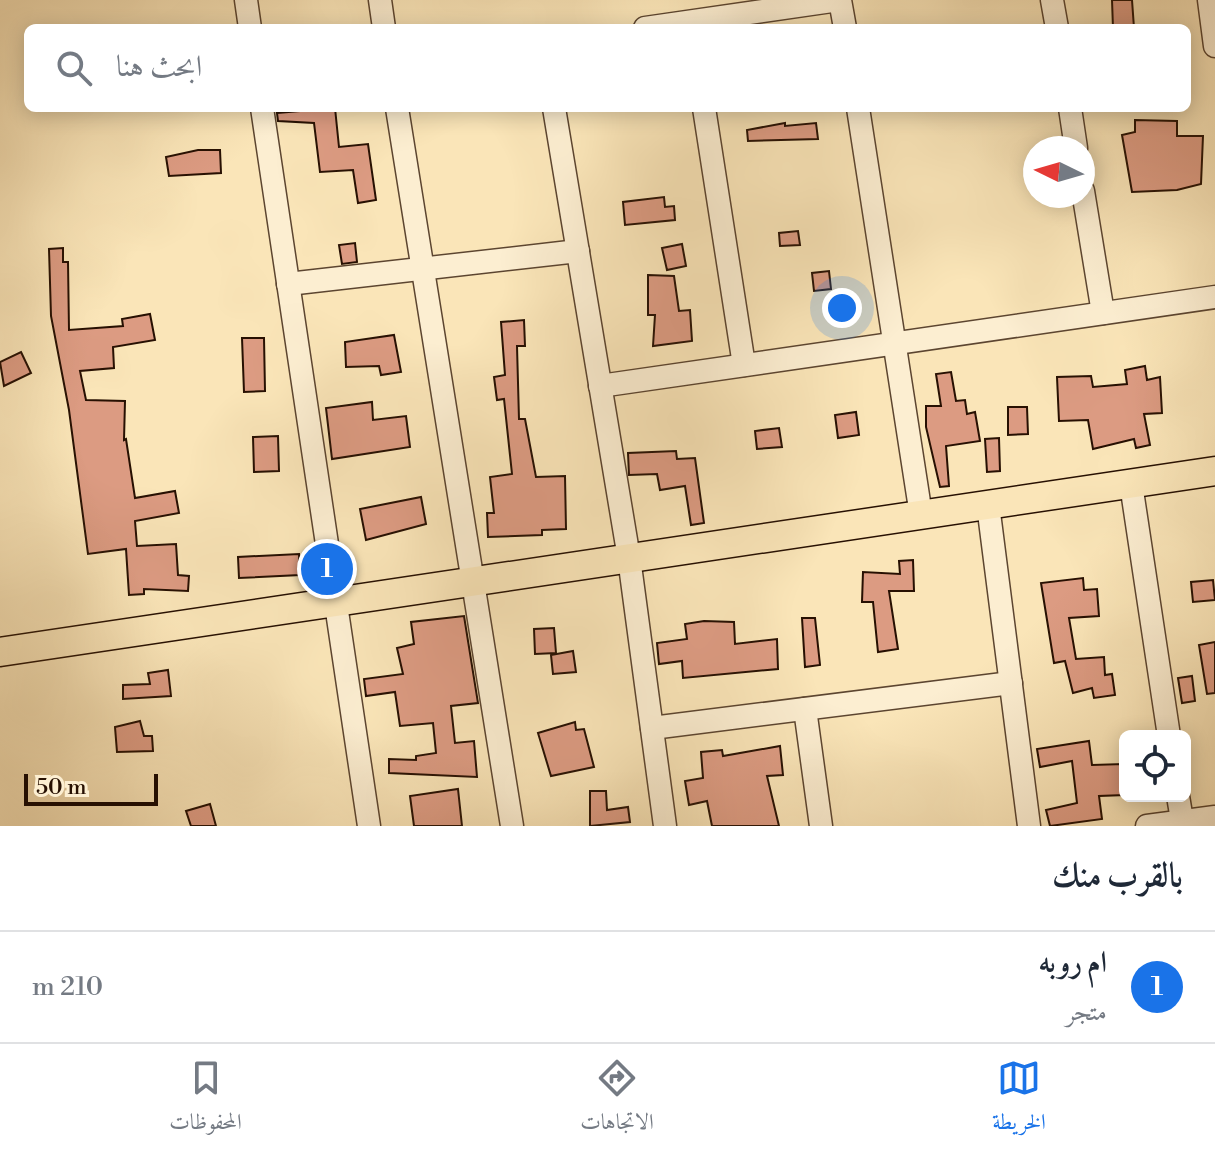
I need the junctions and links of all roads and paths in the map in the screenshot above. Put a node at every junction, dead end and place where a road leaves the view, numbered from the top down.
1 (246, 0) edge
2 (380, 0) edge
3 (839, 0) edge
4 (1052, 0) edge
5 (1209, 0) edge
6 (249, 24) edge
7 (383, 24) edge
8 (697, 24) edge
9 (844, 24) edge
10 (1056, 24) edge
11 (1215, 46) edge
12 (263, 112) edge
13 (398, 112) edge
14 (555, 112) edge
15 (705, 112) edge
16 (859, 112) edge
17 (1071, 112) edge
18 (1074, 136) edge
19 (1086, 208) edge
20 (578, 251) junction
21 (423, 269) junction
22 (288, 284) junction
23 (1215, 297) edge
24 (1103, 313) junction
25 (897, 343) junction
26 (744, 365) junction
27 (600, 386) junction
28 (1215, 471) edge
29 (1131, 484) junction
30 (988, 505) junction
31 (921, 515) junction
32 (629, 558) junction
33 (472, 582) junction
34 (334, 602) junction
35 (0, 652) edge
36 (1011, 683) junction
37 (805, 709) junction
38 (652, 728) junction
39 (1168, 730) edge
40 (1179, 802) edge
41 (1215, 817) edge
42 (1183, 824) edge
43 (369, 826) edge
44 (512, 826) edge
45 (665, 826) edge
46 (821, 826) edge
47 (1029, 826) edge
48 (1147, 826) edge

1 - 6 street
2 - 7 street
3 - 8 street
3 - 9 street
4 - 10 street
5 - 11 street
12 - 22 street
13 - 21 street
14 - 20 street
15 - 26 street
16 - 25 street
17 - 18 street
19 - 24 street
20 - 21 street
20 - 27 street
21 - 22 street
21 - 33 street
22 - 34 street
23 - 24 street
24 - 25 street
25 - 26 street
25 - 31 street
26 - 27 street
27 - 32 street
28 - 29 main road
29 - 30 main road
29 - 39 street
30 - 31 main road
30 - 36 street
31 - 32 main road
32 - 33 main road
32 - 38 street
33 - 34 main road
33 - 44 street
34 - 35 main road
34 - 43 street
36 - 37 street
36 - 47 street
37 - 38 street
37 - 46 street
38 - 45 street
40 - 42 street
41 - 42 street
42 - 48 street

